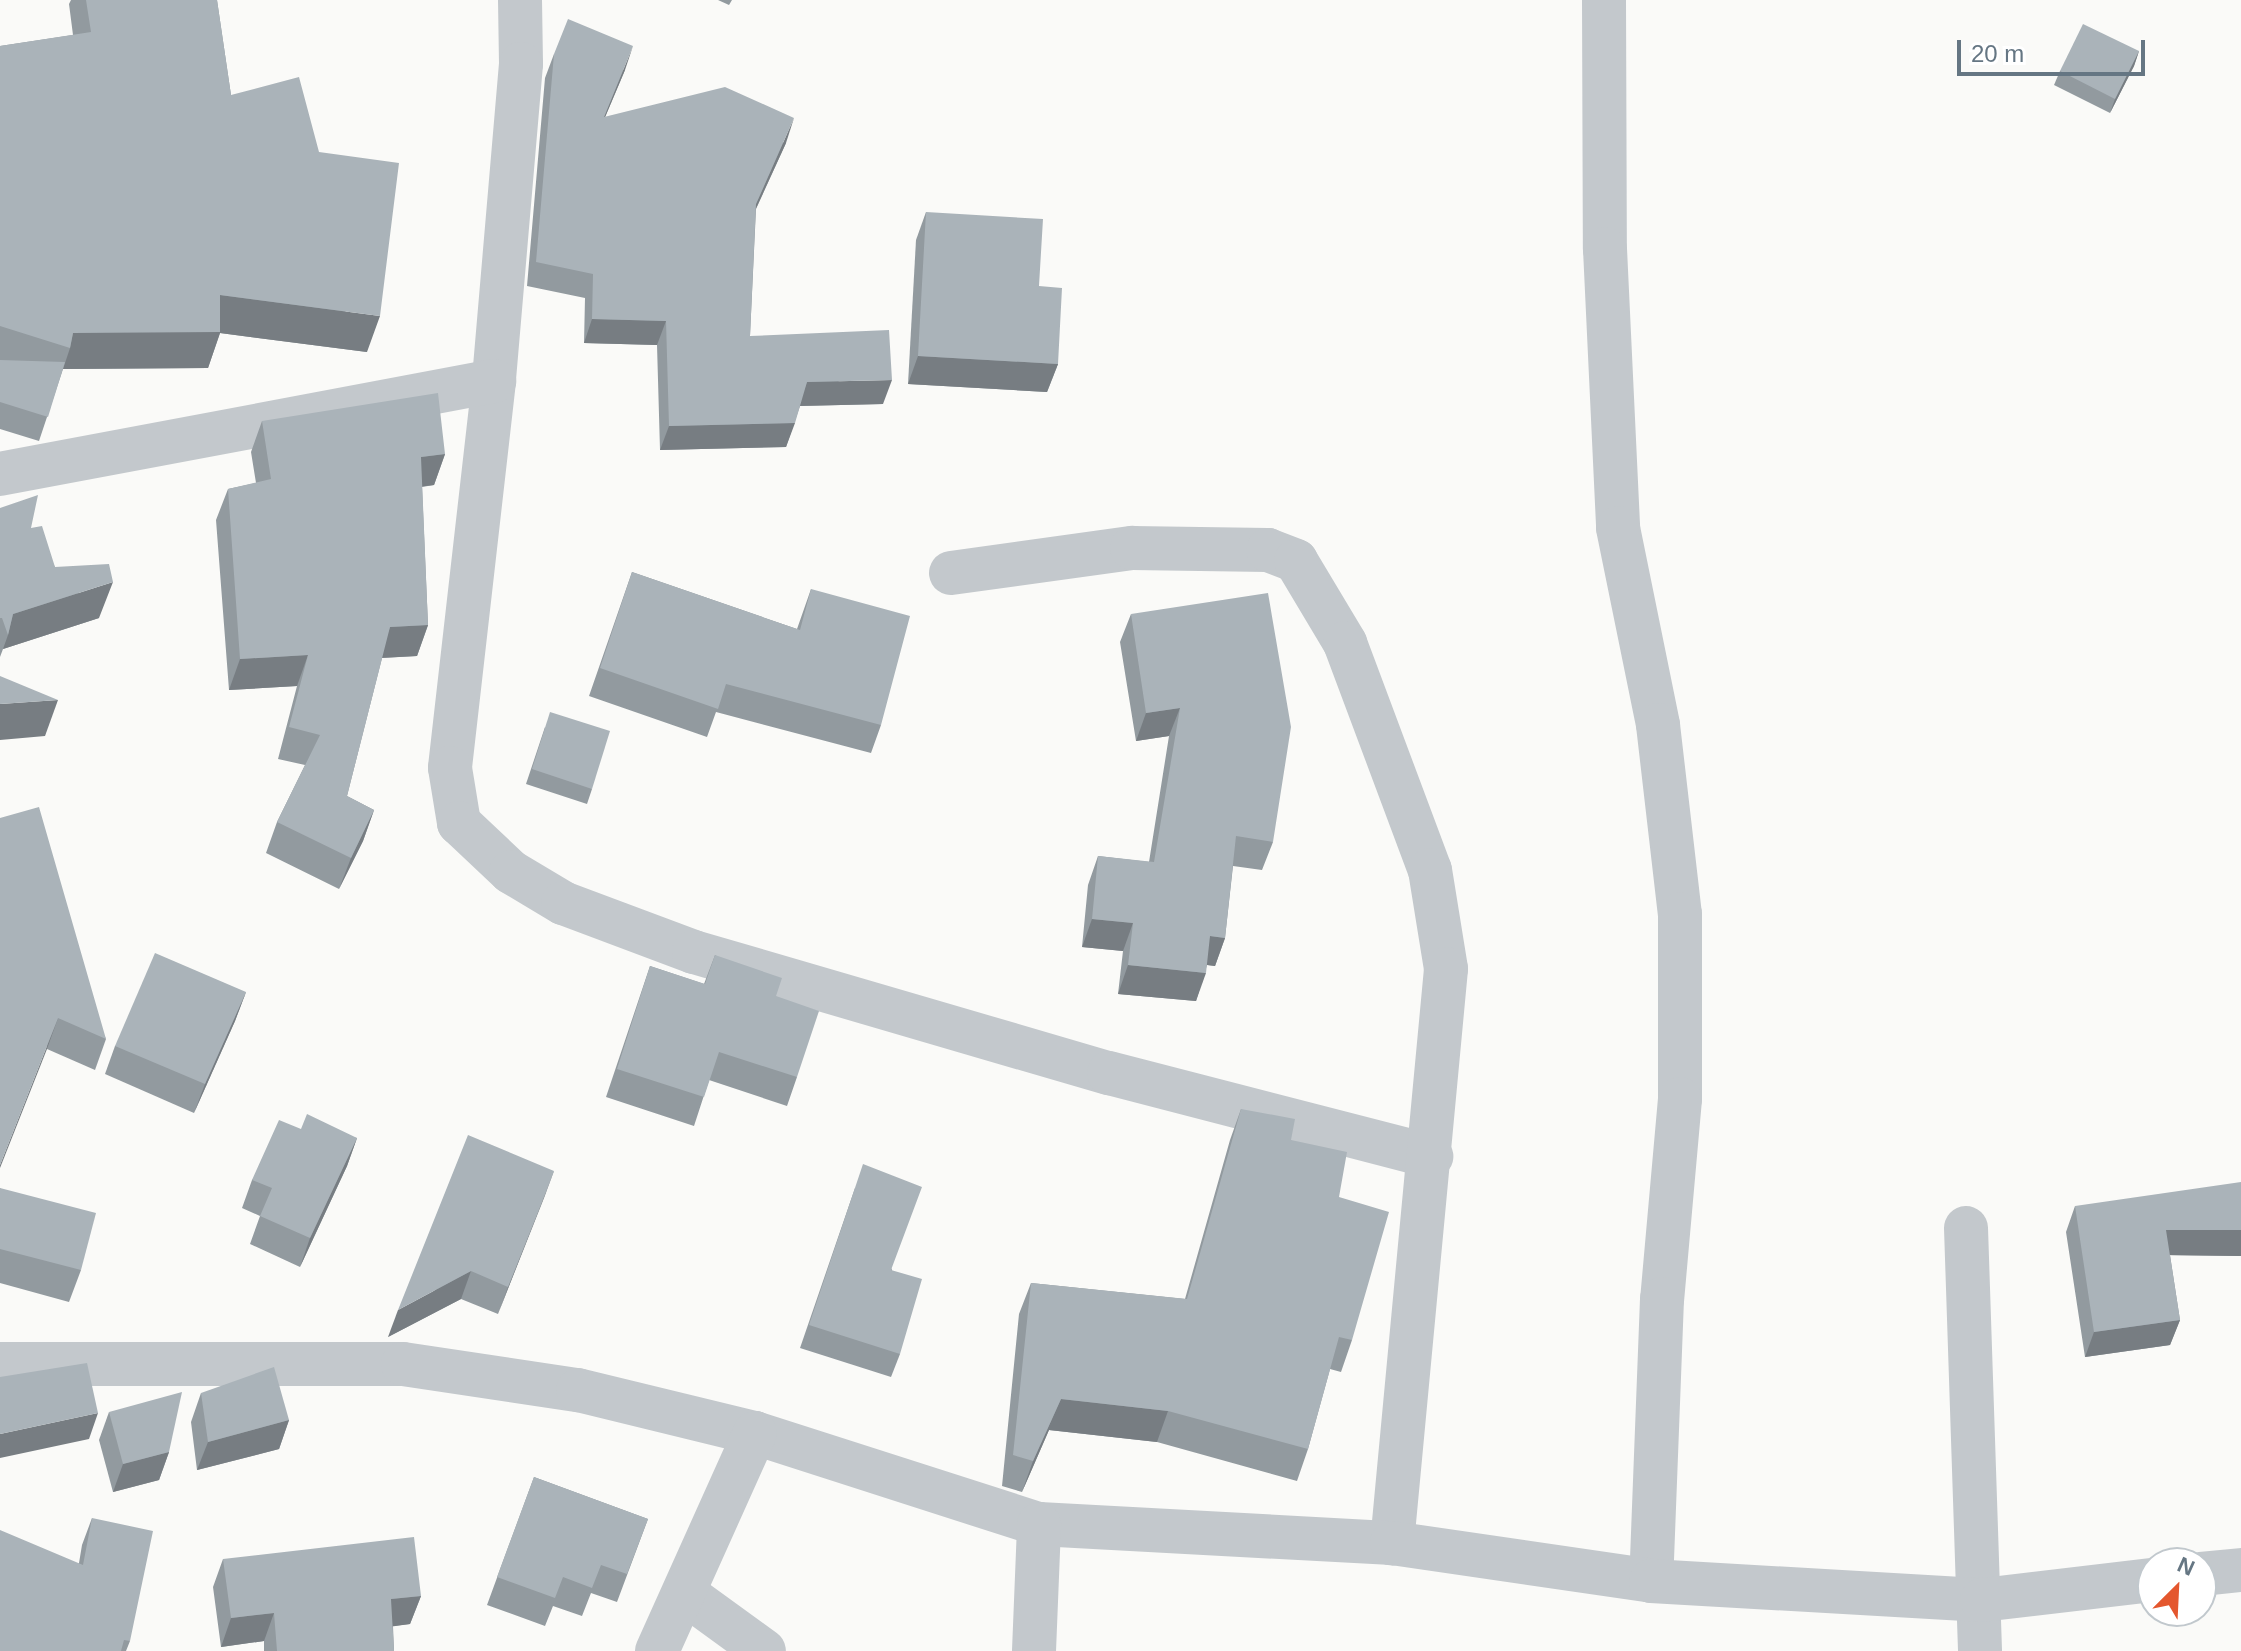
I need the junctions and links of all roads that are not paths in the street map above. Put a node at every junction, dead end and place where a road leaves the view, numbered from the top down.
1 (520, 0) edge
2 (1604, 0) edge
3 (494, 381) junction
4 (0, 474) edge
5 (951, 573) dead end
6 (1431, 1156) junction
7 (1966, 1228) dead end
8 (0, 1364) edge
9 (755, 1433) junction
10 (1039, 1524) junction
11 (1392, 1543) junction
12 (2241, 1570) edge
13 (2217, 1572) edge
14 (1651, 1581) junction
15 (2137, 1582) edge
16 (687, 1595) junction
17 (1982, 1600) junction
18 (657, 1651) edge
19 (764, 1651) edge
20 (1034, 1651) edge
21 (1980, 1651) edge

1 - 3 street
2 - 14 street
3 - 4 street
3 - 6 street
5 - 6 street
6 - 11 street
7 - 17 street
8 - 9 street
9 - 10 street
9 - 16 street
10 - 11 street
10 - 20 street
11 - 14 street
12 - 13 street
14 - 17 street
15 - 17 street
16 - 18 street
16 - 19 street
17 - 21 street

